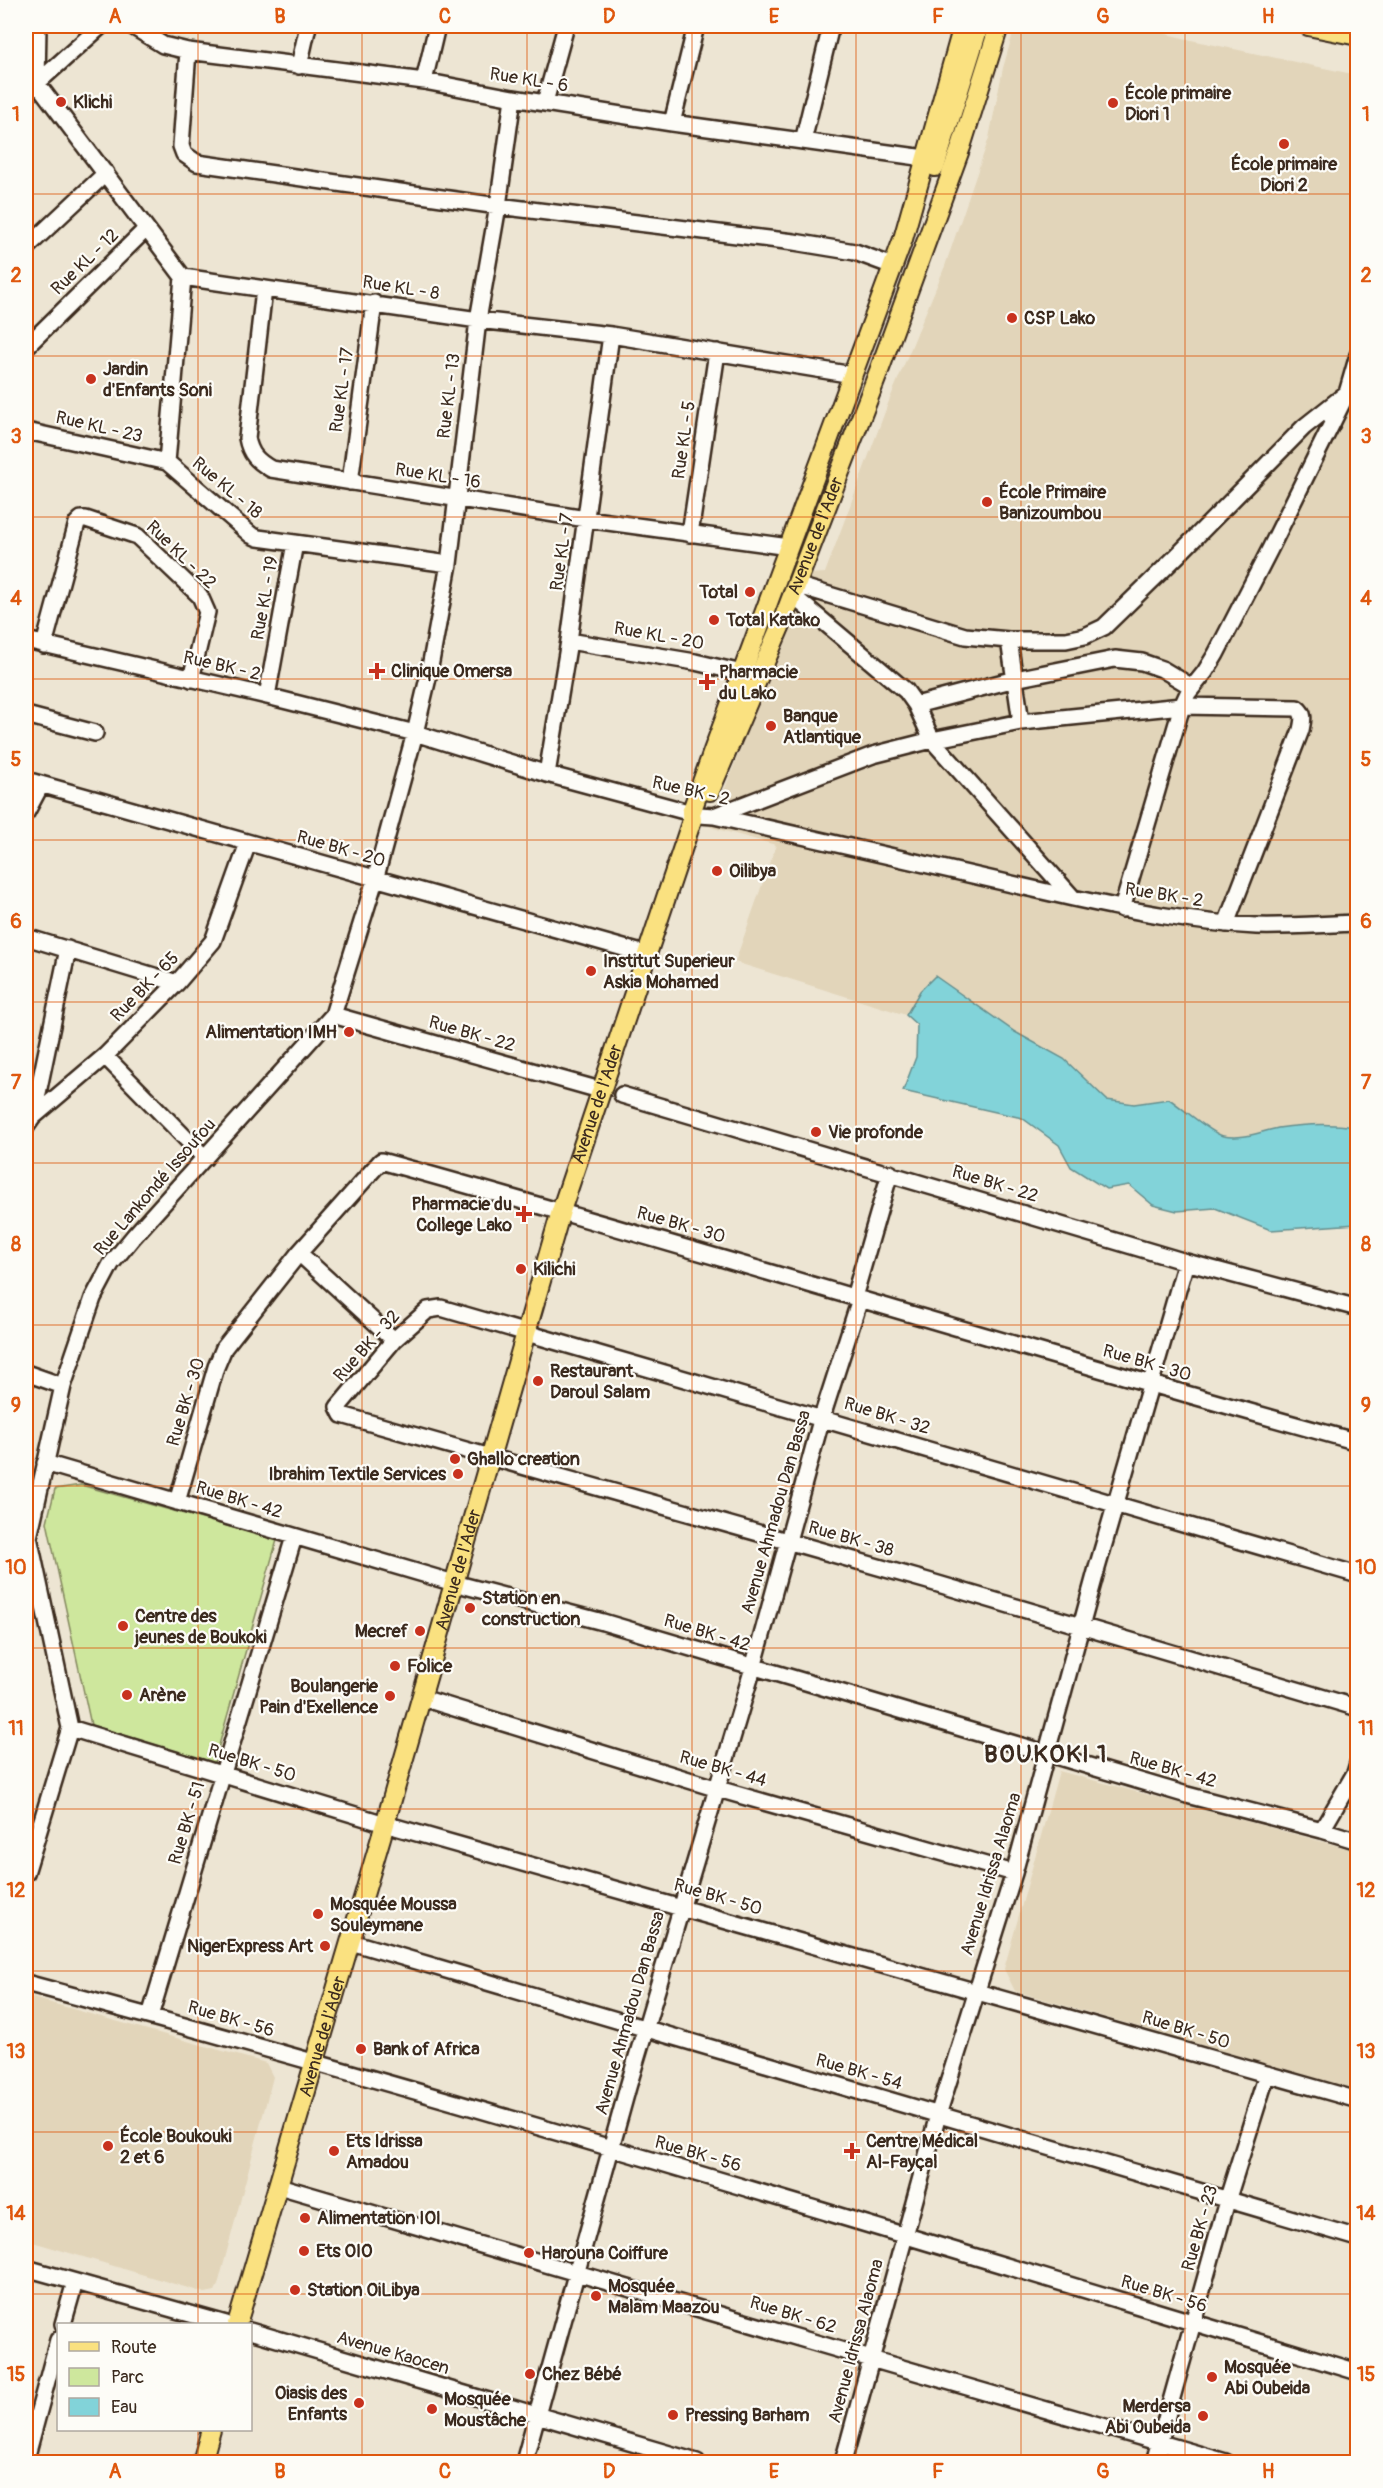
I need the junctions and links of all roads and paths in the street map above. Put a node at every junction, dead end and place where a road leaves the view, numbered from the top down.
1 (101, 26) edge
2 (132, 26) edge
3 (308, 26) edge
4 (437, 26) edge
5 (566, 26) edge
6 (696, 26) edge
7 (831, 26) edge
8 (963, 26) edge
9 (979, 26) edge
10 (988, 26) edge
11 (999, 26) edge
12 (1308, 26) edge
13 (34, 27) edge
14 (1358, 36) edge
15 (188, 51) junction
16 (299, 66) junction
17 (424, 81) junction
18 (31, 88) edge
19 (513, 98) junction
20 (545, 102) junction
21 (672, 123) junction
22 (803, 141) junction
23 (925, 158) junction
24 (106, 173) junction
25 (498, 206) junction
26 (146, 229) junction
27 (903, 239) junction
28 (925, 245) junction
29 (26, 248) edge
30 (893, 266) junction
31 (183, 277) junction
32 (264, 289) junction
33 (374, 303) junction
34 (478, 320) junction
35 (611, 335) junction
36 (26, 347) edge
37 (717, 352) junction
38 (1358, 355) edge
39 (854, 375) junction
40 (1347, 393) junction
41 (27, 432) edge
42 (166, 462) junction
43 (350, 482) junction
44 (457, 498) junction
45 (586, 519) junction
46 (690, 534) junction
47 (295, 543) junction
48 (789, 547) junction
49 (449, 564) junction
50 (794, 590) junction
51 (26, 640) edge
52 (569, 640) junction
53 (1009, 640) junction
54 (44, 645) junction
55 (742, 673) junction
56 (192, 679) junction
57 (1015, 679) junction
58 (1192, 687) junction
59 (267, 696) junction
60 (916, 705) junction
61 (1182, 706) junction
62 (26, 715) edge
63 (1021, 722) junction
64 (95, 733) dead end
65 (415, 734) junction
66 (932, 740) junction
67 (547, 774) junction
68 (33, 782) edge
69 (26, 813) edge
70 (699, 816) junction
71 (248, 843) junction
72 (375, 880) junction
73 (1073, 898) junction
74 (1122, 909) junction
75 (1358, 923) edge
76 (1226, 924) junction
77 (26, 937) edge
78 (68, 949) junction
79 (645, 954) junction
80 (177, 982) junction
81 (333, 1015) junction
82 (105, 1056) junction
83 (600, 1090) junction
84 (622, 1095) dead end
85 (29, 1122) edge
86 (205, 1158) junction
87 (891, 1173) junction
88 (561, 1211) junction
89 (299, 1253) junction
90 (1186, 1262) junction
91 (857, 1298) junction
92 (1358, 1308) edge
93 (526, 1332) junction
94 (394, 1340) junction
95 (26, 1373) edge
96 (1149, 1385) junction
97 (63, 1386) junction
98 (338, 1407) joint
99 (822, 1417) junction
100 (1358, 1443) edge
101 (491, 1457) junction
102 (45, 1463) junction
103 (177, 1502) junction
104 (1115, 1503) junction
105 (27, 1536) edge
106 (294, 1537) junction
107 (788, 1541) junction
108 (1358, 1575) edge
109 (454, 1583) junction
110 (1081, 1627) junction
111 (753, 1668) junction
112 (422, 1698) junction
113 (1358, 1707) edge
114 (70, 1728) junction
115 (1046, 1754) junction
116 (1358, 1763) edge
117 (222, 1774) junction
118 (718, 1789) junction
119 (385, 1824) junction
120 (1322, 1830) junction
121 (1358, 1841) edge
122 (26, 1873) edge
123 (1014, 1873) junction
124 (682, 1907) junction
125 (351, 1942) junction
126 (26, 1983) edge
127 (976, 1992) junction
128 (150, 2016) junction
129 (646, 2027) junction
130 (316, 2063) junction
131 (1267, 2074) junction
132 (1358, 2100) edge
133 (938, 2115) junction
134 (611, 2149) junction
135 (279, 2186) junction
136 (1227, 2201) junction
137 (906, 2237) junction
138 (1358, 2238) edge
139 (26, 2268) edge
140 (576, 2272) junction
141 (75, 2282) junction
142 (64, 2323) edge
143 (219, 2323) edge
144 (238, 2323) edge
145 (1192, 2323) junction
146 (252, 2332) edge
147 (57, 2344) edge
148 (871, 2360) junction
149 (1358, 2372) edge
150 (537, 2415) junction
151 (211, 2431) edge
152 (1159, 2443) junction
153 (26, 2458) edge
154 (202, 2463) edge
155 (524, 2463) edge
156 (697, 2463) edge
157 (843, 2463) edge
158 (1154, 2463) edge
159 (1226, 2463) edge

1 - 18 street
2 - 15 street, Rue KL - 6
3 - 16 street
4 - 17 street
5 - 20 street
6 - 21 street
7 - 22 street
8 - 23 main road, Avenue de l'Ader
9 - 27 main road, Avenue de l'Ader
10 - 28 main road, Avenue de l'Ader
11 - 28 main road, Avenue de l'Ader
12 - 14 main road
13 - 18 street
15 - 16 street, Rue KL - 6
15 - 25 street
16 - 17 street, Rue KL - 6
17 - 19 street, Rue KL - 6
18 - 24 street
19 - 20 street, Rue KL - 6
19 - 25 street, Rue KL - 13
20 - 21 street, Rue KL - 6
21 - 22 street, Rue KL - 6
22 - 23 street, Rue KL - 6
23 - 27 main road, Avenue de l'Ader
24 - 26 street
24 - 29 street
25 - 30 street
25 - 34 street, Rue KL - 13
26 - 31 street
26 - 36 street, Rue KL - 12
27 - 30 main road, Avenue de l'Ader
28 - 50 main road, Avenue de l'Ader
30 - 39 main road, Avenue de l'Ader
31 - 32 street, Rue KL - 8
31 - 42 street, Rue KL - 18
32 - 33 street, Rue KL - 8
32 - 43 street, Rue KL - 16
33 - 34 street, Rue KL - 8
33 - 43 street, Rue KL - 17
34 - 35 street, Rue KL - 8
34 - 44 street, Rue KL - 13
35 - 37 street, Rue KL - 8
35 - 45 street, Rue KL - 7
37 - 39 street, Rue KL - 8
37 - 46 street, Rue KL - 5
38 - 40 street
39 - 48 main road, Avenue de l'Ader
40 - 53 street
40 - 58 street
41 - 42 street, Rue KL - 23
42 - 47 street, Rue KL - 18
43 - 44 street, Rue KL - 16
44 - 45 street, Rue KL - 16
44 - 49 street, Rue KL - 13
45 - 46 street, Rue KL - 16
45 - 52 street, Rue KL - 7
46 - 48 street, Rue KL - 16
47 - 49 street, Rue KL - 18
47 - 59 street, Rue KL - 19
48 - 55 main road, Avenue de l'Ader
49 - 65 street, Rue KL - 13
50 - 53 street
50 - 60 street
50 - 70 main road, Avenue de l'Ader
51 - 54 street, Rue BK - 2
52 - 55 street, Rue KL - 20
52 - 67 street, Rue KL - 7
53 - 57 street
54 - 56 street, Rue BK - 2
54 - 56 street, Rue KL - 22
55 - 70 main road, Avenue de l'Ader
56 - 59 street, Rue BK - 2
57 - 58 street
57 - 60 street
57 - 63 street
58 - 61 street
59 - 65 street, Rue BK - 2
60 - 66 street
61 - 63 street
61 - 74 street
61 - 76 street
62 - 64 street
63 - 66 street
65 - 67 street, Rue BK - 2
65 - 72 street, Rue Lankondé Issoufou
66 - 70 street
66 - 73 street
67 - 70 street, Rue BK - 2
68 - 69 street
68 - 71 street, Rue BK - 20
70 - 73 street, Rue BK - 2
70 - 79 main road, Avenue de l'Ader
71 - 72 street, Rue BK - 20
71 - 80 street, Rue BK - 65
72 - 79 street, Rue BK - 20
72 - 81 street, Rue Lankondé Issoufou
73 - 74 street, Rue BK - 2
74 - 76 street, Rue BK - 2
75 - 76 street, Rue BK - 2
77 - 78 street
78 - 80 street
78 - 85 street
79 - 83 main road, Avenue de l'Ader
80 - 82 street, Rue BK - 65
81 - 83 street, Rue BK - 22
81 - 86 street, Rue Lankondé Issoufou
82 - 85 street, Rue BK - 65
82 - 86 street
83 - 88 main road, Avenue de l'Ader
84 - 87 street, Rue BK - 22
86 - 97 street, Rue Lankondé Issoufou
87 - 90 street, Rue BK - 22
87 - 91 street, Avenue Ahmadou Dan Bassa
88 - 89 street, Rue BK - 30
88 - 91 street, Rue BK - 30
88 - 93 main road, Avenue de l'Ader
89 - 94 street
89 - 103 street, Rue BK - 30
90 - 92 street, Rue BK - 22
90 - 96 street, Avenue Idrissa Alaoma
91 - 96 street, Rue BK - 30
91 - 99 street, Avenue Ahmadou Dan Bassa
93 - 94 street, Rue BK - 32
93 - 99 street, Rue BK - 32
93 - 101 main road, Avenue de l'Ader
94 - 98 street, Rue BK - 32
95 - 97 street
96 - 100 street, Rue BK - 30
96 - 104 street, Avenue Idrissa Alaoma
97 - 102 street, Rue Lankondé Issoufou
98 - 101 street, Rue BK - 38
99 - 104 street, Rue BK - 32
99 - 107 street, Avenue Ahmadou Dan Bassa
101 - 107 street, Rue BK - 38
101 - 109 main road, Avenue de l'Ader
102 - 103 street, Rue BK - 42
102 - 105 street, Rue Lankondé Issoufou
103 - 106 street, Rue BK - 42
104 - 108 street, Rue BK - 32
104 - 110 street, Avenue Idrissa Alaoma
105 - 114 street, Rue Lankondé Issoufou
106 - 109 street, Rue BK - 42
106 - 117 street, Rue BK - 51
107 - 110 street, Rue BK - 38
107 - 111 street, Avenue Ahmadou Dan Bassa
109 - 111 street, Rue BK - 42
109 - 112 main road, Avenue de l'Ader
110 - 113 street, Rue BK - 38
110 - 115 street, Avenue Idrissa Alaoma
111 - 115 street, Rue BK - 42
111 - 118 street, Avenue Ahmadou Dan Bassa
112 - 118 street, Rue BK - 44
112 - 119 main road, Avenue de l'Ader
114 - 117 street, Rue BK - 50
114 - 122 street, Rue Lankondé Issoufou
115 - 120 street, Rue BK - 42
115 - 123 street, Avenue Idrissa Alaoma
116 - 120 street
117 - 119 street, Rue BK - 50
117 - 128 street, Rue BK - 51
118 - 123 street, Rue BK - 44
118 - 124 street, Avenue Ahmadou Dan Bassa
119 - 124 street, Rue BK - 50
119 - 125 main road, Avenue de l'Ader
120 - 121 street, Rue BK - 42
123 - 127 street, Avenue Idrissa Alaoma
124 - 127 street, Rue BK - 50
124 - 129 street, Avenue Ahmadou Dan Bassa
125 - 129 street, Rue BK - 54
125 - 130 main road, Avenue de l'Ader
126 - 128 street, Rue BK - 56
127 - 131 street, Rue BK - 50
127 - 133 street, Avenue Idrissa Alaoma
128 - 130 street, Rue BK - 56
129 - 133 street, Rue BK - 54
129 - 134 street, Avenue Ahmadou Dan Bassa
130 - 134 street, Rue BK - 56
130 - 135 main road, Avenue de l'Ader
131 - 132 street, Rue BK - 50
131 - 136 street, Rue BK - 23
133 - 136 street, Rue BK - 54
133 - 137 street, Avenue Idrissa Alaoma
134 - 137 street, Rue BK - 56
134 - 140 street, Avenue Ahmadou Dan Bassa
135 - 140 street, Rue BK - 62
135 - 144 main road, Avenue de l'Ader
136 - 138 street, Rue BK - 54
136 - 145 street, Rue BK - 23
137 - 145 street, Rue BK - 56
137 - 148 street, Avenue Idrissa Alaoma
139 - 141 street
140 - 148 street, Rue BK - 62
140 - 150 street, Avenue Ahmadou Dan Bassa
141 - 142 street
141 - 143 street
145 - 149 street, Rue BK - 56
145 - 152 street, Rue BK - 23
146 - 150 street, Avenue Kaocen
147 - 153 street
148 - 152 street, Rue BK - 62
148 - 157 street, Avenue Idrissa Alaoma
150 - 155 street, Avenue Ahmadou Dan Bassa
150 - 156 street, Avenue Kaocen
151 - 154 main road
152 - 158 street, Rue BK - 23
152 - 159 street, Rue BK - 62

